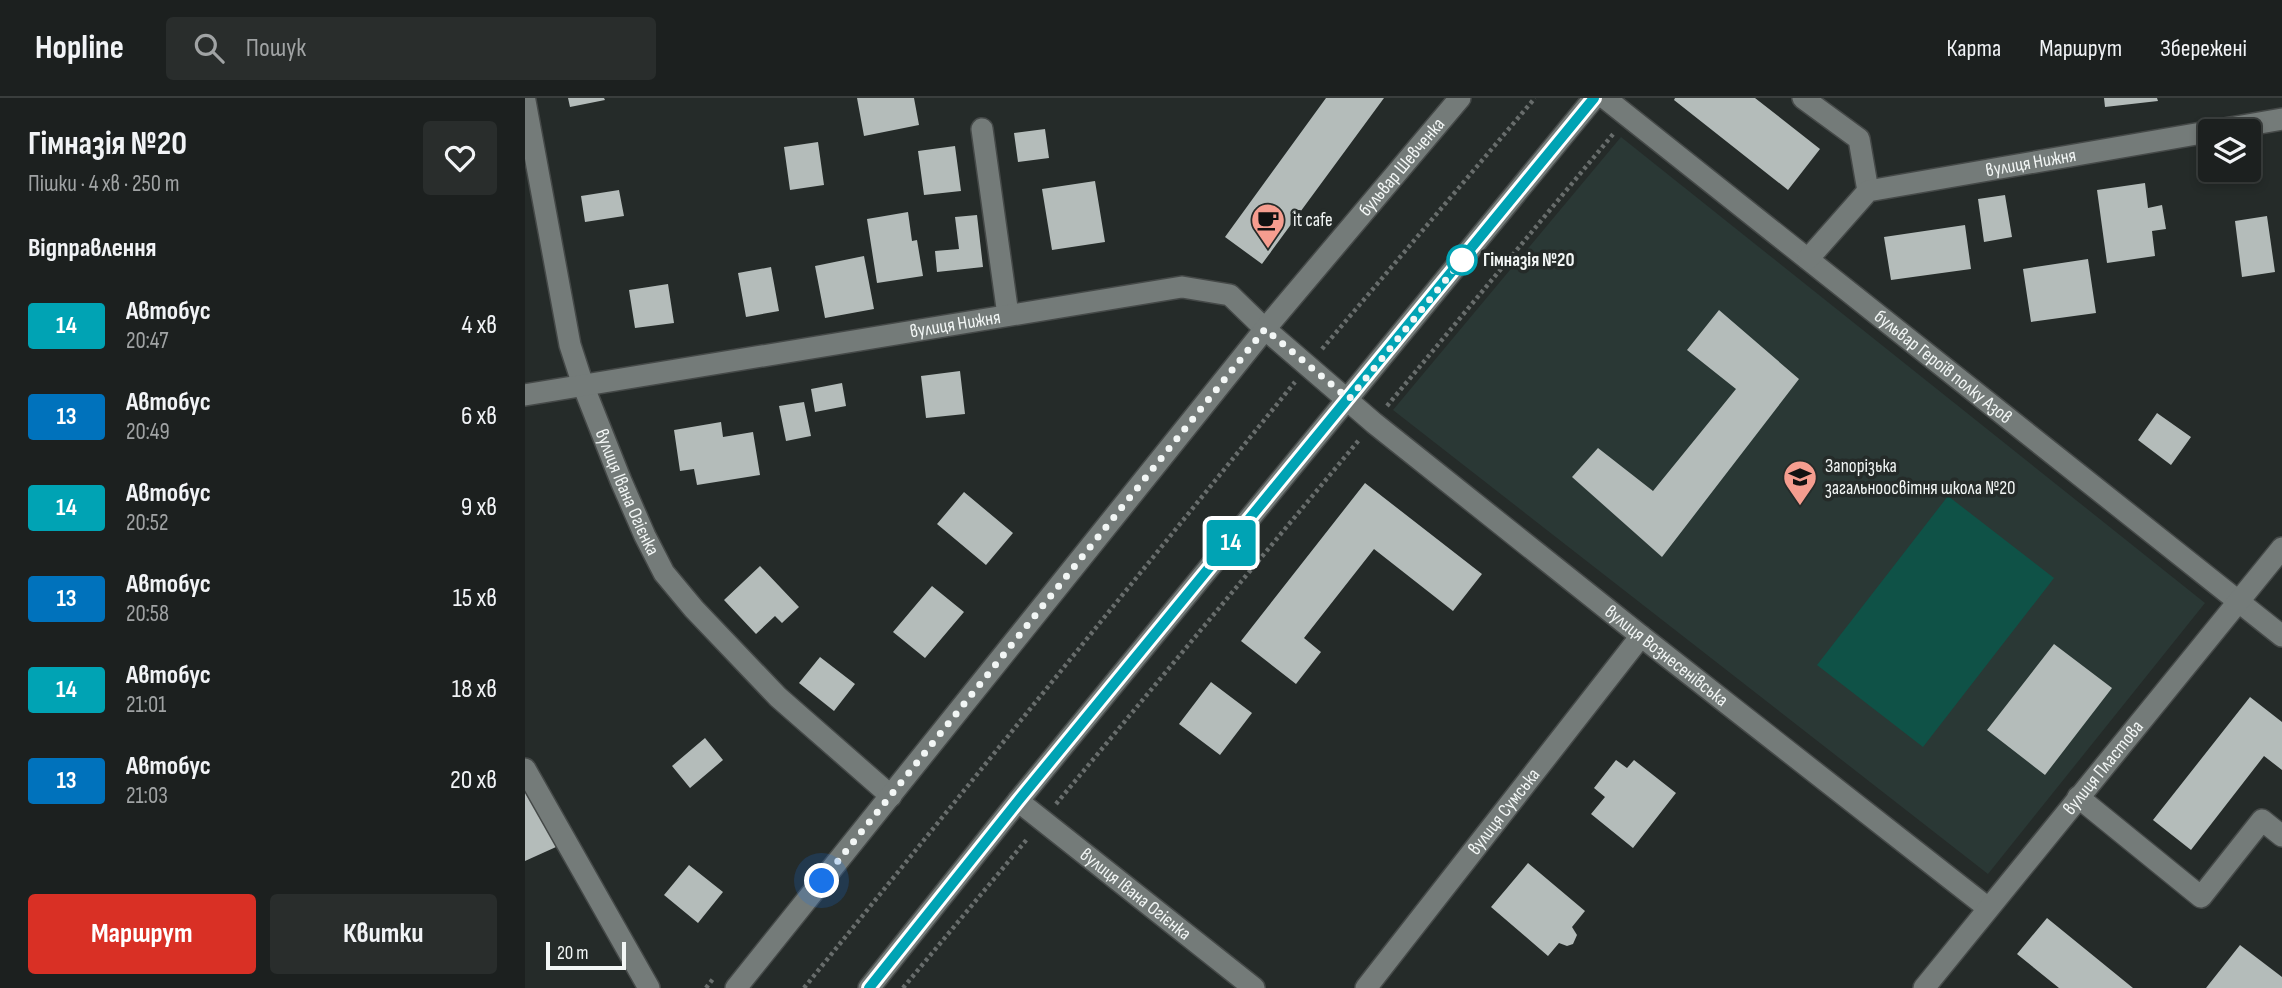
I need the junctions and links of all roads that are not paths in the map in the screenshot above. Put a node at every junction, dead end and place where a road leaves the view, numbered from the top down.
1 (1460, 98) edge
2 (1594, 98) edge
3 (1605, 98) edge
4 (1803, 98) edge
5 (525, 101) edge
6 (2282, 119) edge
7 (982, 129) dead end
8 (1868, 191) junction
9 (1808, 259) junction
10 (1008, 315) junction
11 (1265, 329) junction
12 (583, 385) junction
13 (525, 395) edge
14 (1349, 399) junction
15 (2282, 548) edge
16 (2239, 600) junction
17 (1640, 636) junction
18 (2282, 636) edge
19 (525, 769) edge
20 (891, 796) junction
21 (2078, 797) junction
22 (1018, 801) junction
23 (2282, 836) edge
24 (1988, 908) junction
25 (649, 988) edge
26 (736, 988) edge
27 (869, 988) edge
28 (1254, 988) edge
29 (1366, 988) edge
30 (1924, 988) edge

1 - 11 street, бульвар Шевченка
2 - 14 street
3 - 9 street, бульвар Героїв полку Азов
4 - 8 street
5 - 12 street, вулиця Івана Огієнка
6 - 8 street, вулиця Нижня
7 - 10 street
8 - 9 street
9 - 16 street, бульвар Героїв полку Азов
10 - 11 street, вулиця Нижня
10 - 12 street, вулиця Нижня
11 - 14 street, вулиця Нижня
11 - 20 street, бульвар Шевченка
12 - 13 street, вулиця Нижня
12 - 20 street, вулиця Івана Огієнка
14 - 17 street, вулиця Вознесенівська
14 - 22 street
15 - 16 street, вулиця Пластова
16 - 18 street, бульвар Героїв полку Азов
16 - 21 street, вулиця Пластова
17 - 24 street, вулиця Вознесенівська
17 - 29 street, вулиця Сумська
19 - 25 street
20 - 26 street, бульвар Шевченка
21 - 23 street
21 - 24 street, вулиця Пластова
22 - 27 street
22 - 28 street, вулиця Івана Огієнка
24 - 30 street, вулиця Пластова

